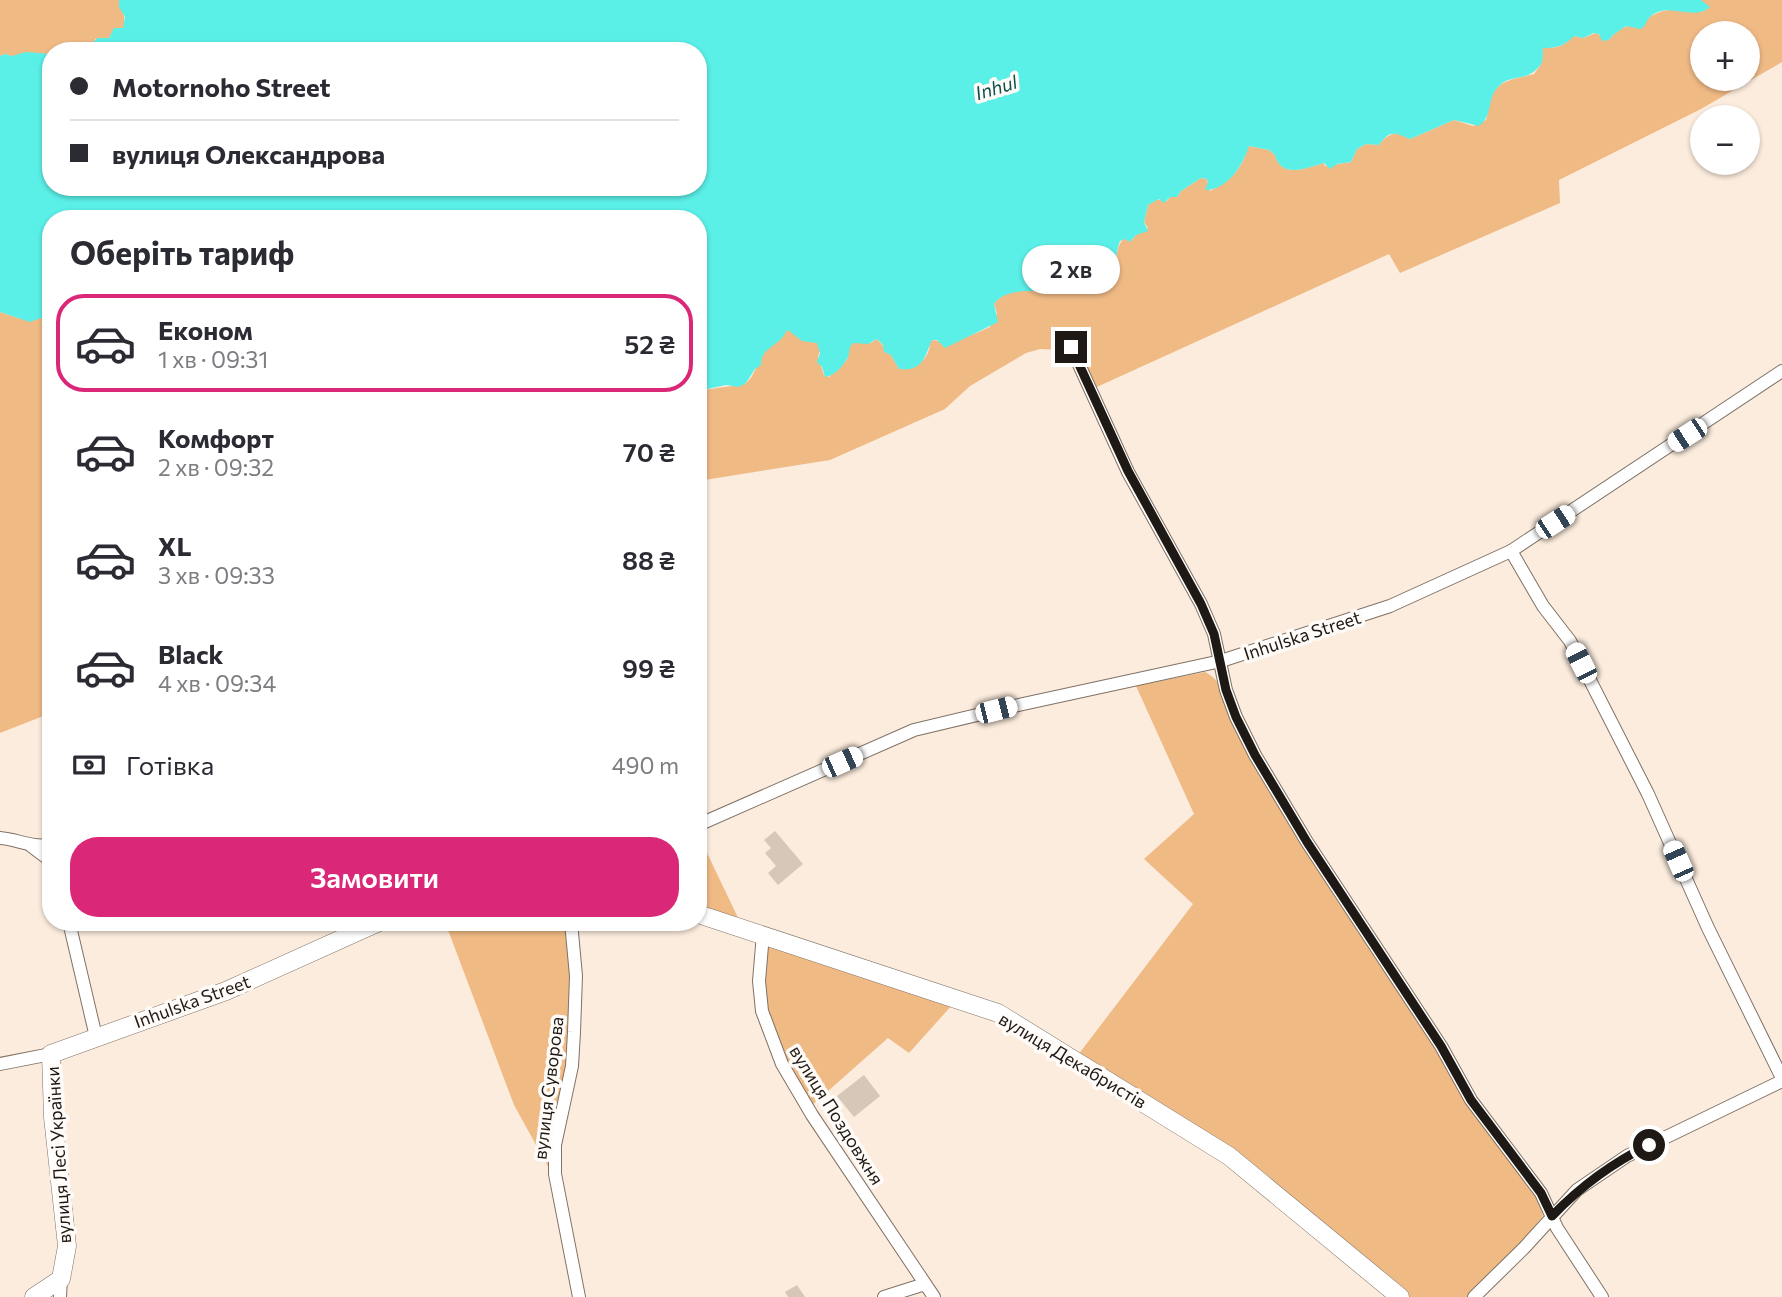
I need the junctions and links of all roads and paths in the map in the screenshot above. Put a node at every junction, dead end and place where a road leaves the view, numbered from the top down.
1 (1071, 347) dead end
2 (1780, 379) edge
3 (1511, 551) junction
4 (1221, 661) junction
5 (707, 821) edge
6 (0, 838) edge
7 (27, 844) junction
8 (42, 846) edge
9 (42, 854) edge
10 (707, 917) edge
11 (71, 931) edge
12 (359, 931) edge
13 (572, 931) edge
14 (762, 934) junction
15 (96, 1037) junction
16 (51, 1054) junction
17 (0, 1064) edge
18 (1782, 1079) edge
19 (1552, 1216) junction
20 (925, 1284) junction
21 (60, 1288) edge
22 (34, 1297) edge
23 (579, 1297) edge
24 (884, 1297) edge
25 (934, 1297) edge
26 (1400, 1297) edge
27 (1474, 1297) edge
28 (1602, 1297) edge

1 - 4 street
2 - 3 street, Inhulska Street
3 - 4 street, Inhulska Street
3 - 18 street
4 - 5 street, Inhulska Street
4 - 19 street
6 - 7 street
7 - 8 street
7 - 9 street
10 - 14 street, вулиця Декабристів
11 - 15 street
12 - 15 street, Inhulska Street
13 - 23 street, вулиця Суворова
14 - 20 street, вулиця Поздовжня
14 - 26 street, вулиця Декабристів
15 - 16 street, Inhulska Street
16 - 17 street, Inhulska Street
16 - 21 street, вулиця Лесі Українки
18 - 19 street
19 - 27 street
19 - 28 street
20 - 24 street
20 - 25 street, вулиця Поздовжня
21 - 22 street

